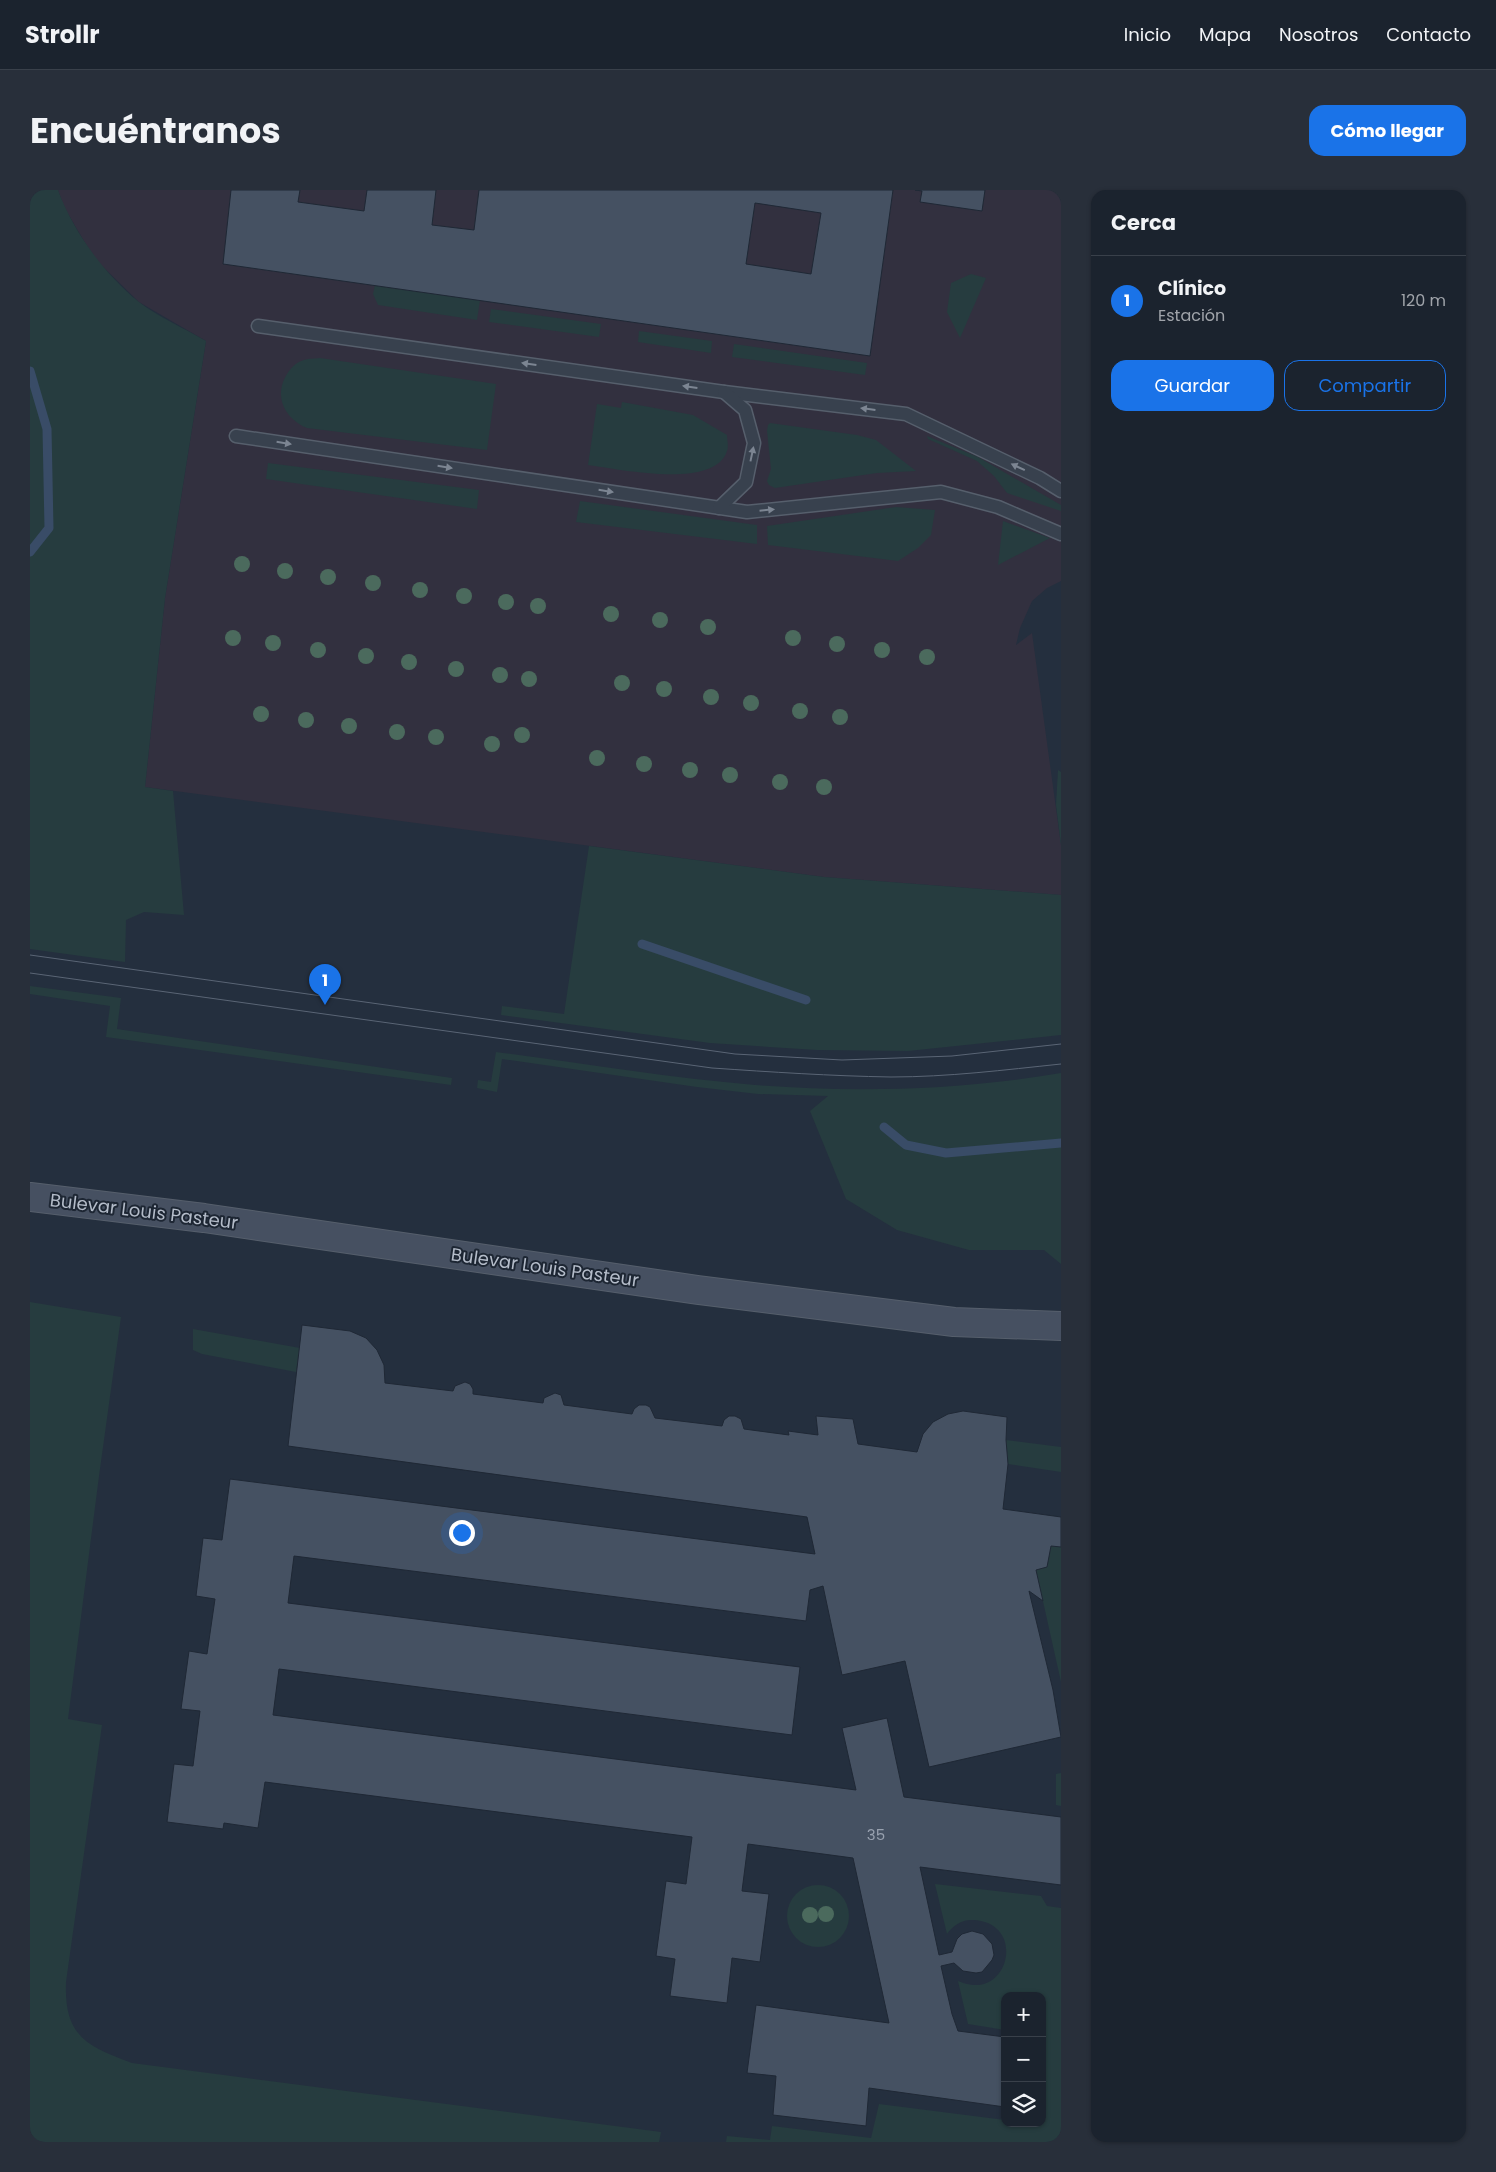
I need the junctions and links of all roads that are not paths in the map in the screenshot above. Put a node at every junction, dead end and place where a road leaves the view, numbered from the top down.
1 (258, 326) dead end
2 (724, 392) junction
3 (236, 436) dead end
4 (1061, 491) edge
5 (719, 508) junction
6 (1061, 534) edge
7 (30, 1197) edge
8 (1061, 1326) edge

2 -> 1 lane
4 -> 2 lane
5 -> 2 lane
3 -> 5 lane
5 -> 6 lane
7 - 8 street, Bulevar Louis Pasteur

